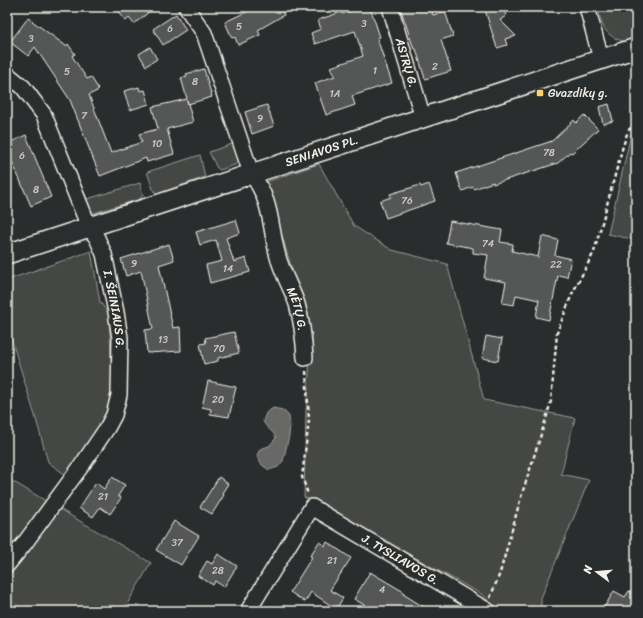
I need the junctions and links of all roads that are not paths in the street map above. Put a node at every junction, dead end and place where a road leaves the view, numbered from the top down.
1 (186, 7) edge
2 (390, 7) edge
3 (587, 7) edge
4 (636, 48) edge
5 (601, 59) junction
6 (7, 74) edge
7 (423, 118) junction
8 (252, 173) junction
9 (89, 228) junction
10 (7, 254) edge
11 (305, 358) road end
12 (7, 565) edge
13 (487, 610) edge
14 (248, 611) edge

1 - 8 street, MĖTŲ G.
2 - 7 street, ASTRŲ G.
3 - 5 street
4 - 5 main road, SENIAVOS PL.
5 - 7 main road, SENIAVOS PL.
6 - 9 street, I. ŠEINIAUS G.
7 - 8 main road, SENIAVOS PL.
8 - 9 main road, SENIAVOS PL.
8 - 11 street, MĖTŲ G.
9 - 10 main road, SENIAVOS PL.
9 - 12 street, I. ŠEINIAUS G.
13 - 14 street, J. TYSLIAVOS G.

